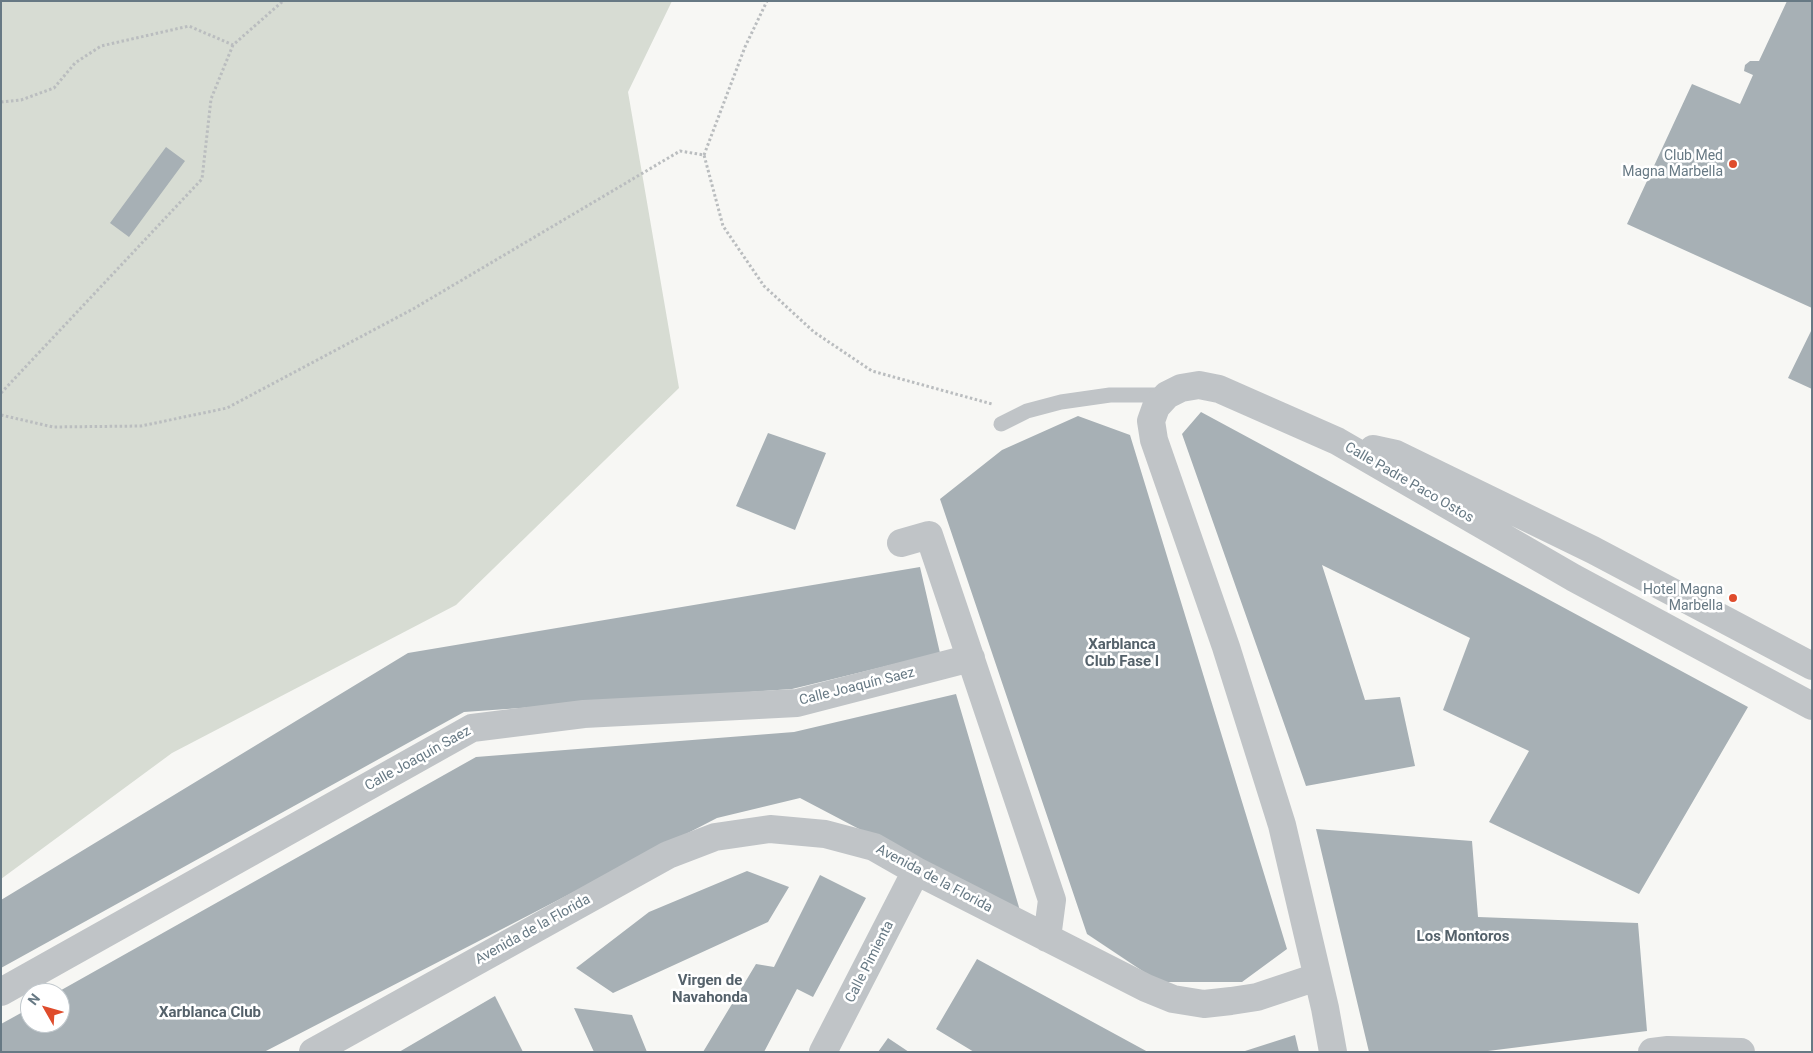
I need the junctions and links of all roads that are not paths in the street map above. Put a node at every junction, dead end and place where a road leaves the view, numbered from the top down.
1 (1167, 395) junction
2 (1000, 424) dead end
3 (1337, 441) junction
4 (901, 543) dead end
5 (970, 658) junction
6 (1812, 666) edge
7 (1812, 706) edge
8 (916, 871) junction
9 (1048, 938) junction
10 (1318, 977) junction
11 (1, 992) edge
12 (313, 1052) edge
13 (823, 1052) edge
14 (1333, 1052) edge
15 (1652, 1052) edge
16 (1741, 1052) edge

1 - 2 lane
1 - 3 street
1 - 10 street
3 - 6 street, Calle Padre Paco Ostos
3 - 7 street, Calle Padre Paco Ostos
4 - 5 street
5 - 9 street
5 - 11 street, Calle Joaquín Saez
8 - 9 street, Avenida de la Florida
8 - 12 street, Avenida de la Florida
8 - 13 street, Calle Pimienta
9 - 10 street, Avenida de la Florida
10 - 14 street
15 - 16 street

